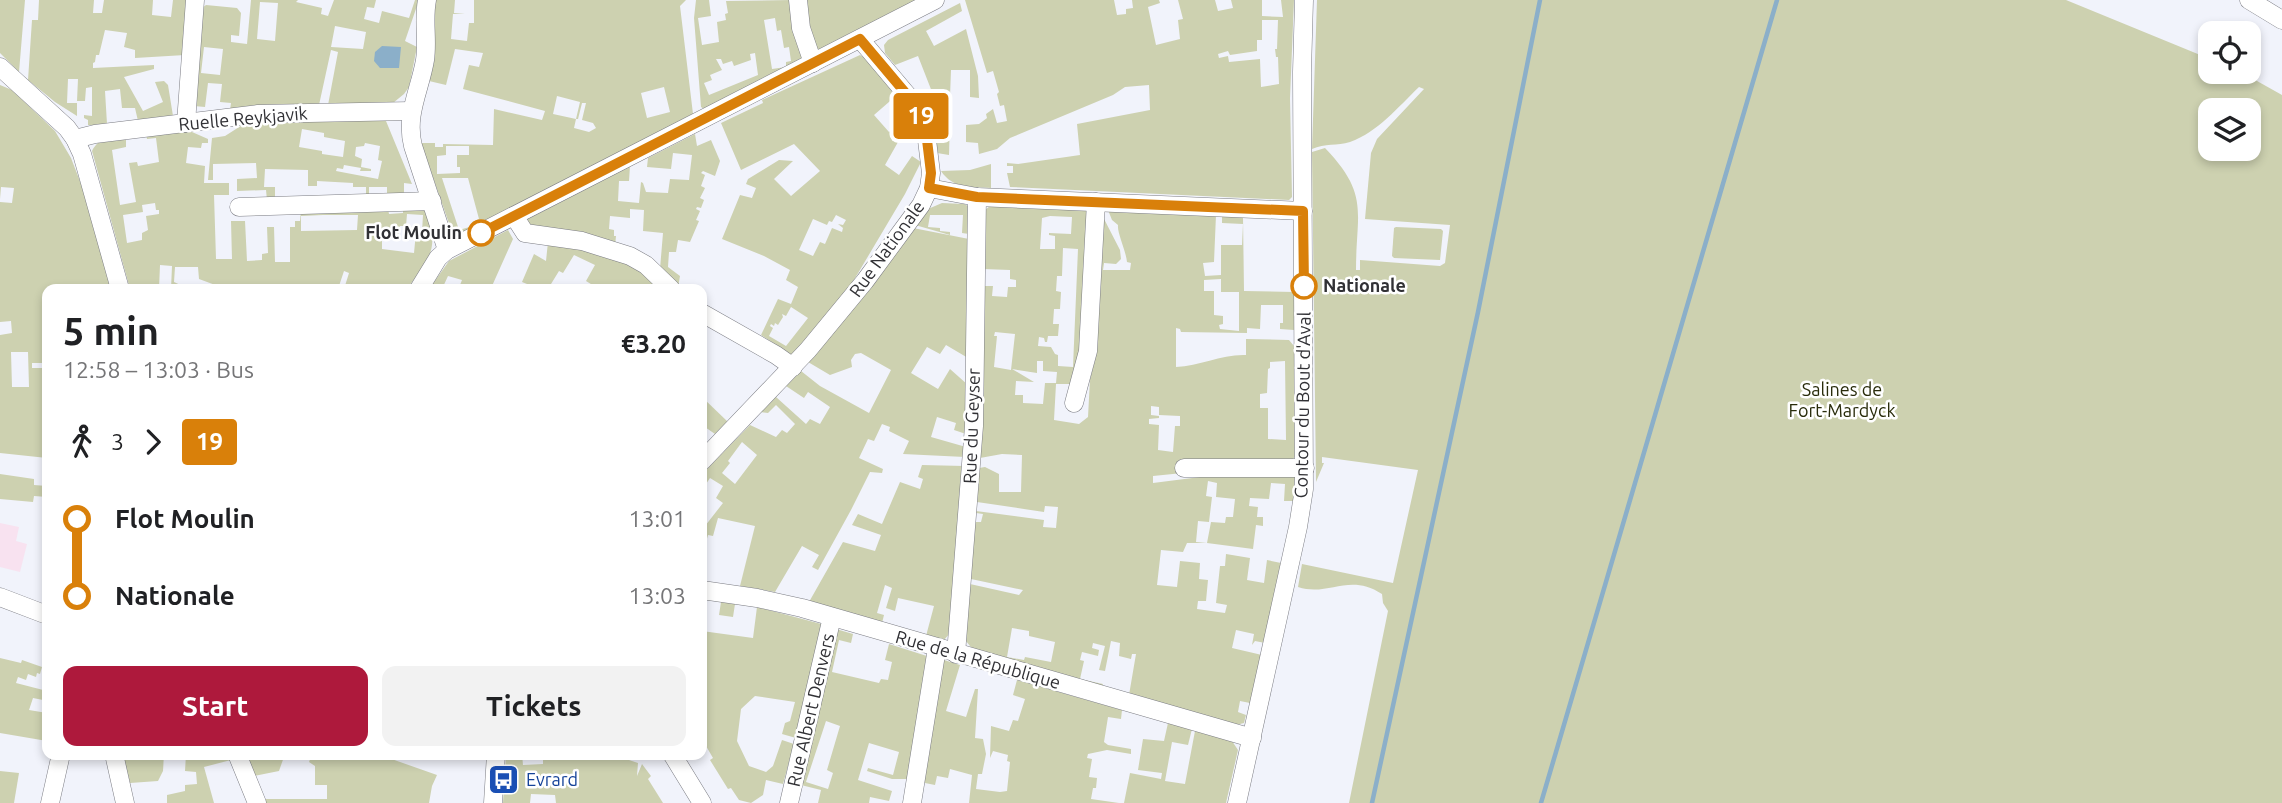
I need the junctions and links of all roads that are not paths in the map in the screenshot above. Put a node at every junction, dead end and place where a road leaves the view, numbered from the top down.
1 (195, 0) edge
2 (427, 0) edge
3 (798, 0) edge
4 (935, 0) edge
5 (1304, 0) edge
6 (2249, 0) edge
7 (2282, 20) edge
8 (860, 39) junction
9 (813, 63) junction
10 (0, 66) edge
11 (411, 111) junction
12 (186, 123) junction
13 (75, 139) junction
14 (929, 188) junction
15 (977, 197) junction
16 (432, 201) junction
17 (1096, 202) junction
18 (239, 207) dead end
19 (1303, 211) junction
20 (519, 224) junction
21 (447, 250) junction
22 (119, 284) edge
23 (422, 284) edge
24 (666, 284) edge
25 (707, 316) edge
26 (793, 367) junction
27 (1074, 403) dead end
28 (707, 456) edge
29 (1184, 468) dead end
30 (1305, 468) junction
31 (707, 591) edge
32 (0, 597) edge
33 (42, 613) edge
34 (832, 617) junction
35 (937, 648) junction
36 (956, 654) junction
37 (1252, 738) junction
38 (60, 760) edge
39 (115, 760) edge
40 (239, 760) edge
41 (496, 760) edge
42 (676, 760) edge
43 (50, 803) edge
44 (125, 803) edge
45 (257, 803) edge
46 (493, 803) edge
47 (702, 803) edge
48 (789, 803) edge
49 (912, 803) edge
50 (1237, 803) edge

1 - 12 street
2 - 11 street
3 - 9 street
4 - 8 street
5 - 19 street, Contour du Bout d'Aval
6 - 7 street
8 - 9 street
8 - 14 street
9 - 20 street
10 - 13 street
11 - 12 street, Ruelle Reykjavik
11 - 16 street
12 - 13 street, Ruelle Reykjavik
13 - 22 street
14 - 15 street, Rue Nationale
14 - 26 street, Rue Nationale
15 - 17 street, Rue Nationale
15 - 36 street, Rue du Geyser
16 - 18 street
16 - 21 street
17 - 19 street, Rue Nationale
17 - 27 street
19 - 30 street, Contour du Bout d'Aval
20 - 21 street
20 - 24 street
21 - 23 street
25 - 26 street
26 - 28 street, Rue Nationale
29 - 30 street
30 - 37 street, Contour du Bout d'Aval
31 - 34 street, Rue de la République
32 - 33 street
34 - 35 street, Rue de la République
34 - 48 street, Rue Albert Denvers
35 - 36 street, Rue de la République
35 - 49 street
36 - 37 street, Rue de la République
37 - 50 street, Contour du Bout d'Aval
38 - 43 street
39 - 44 street
40 - 45 street
41 - 46 street
42 - 47 street

